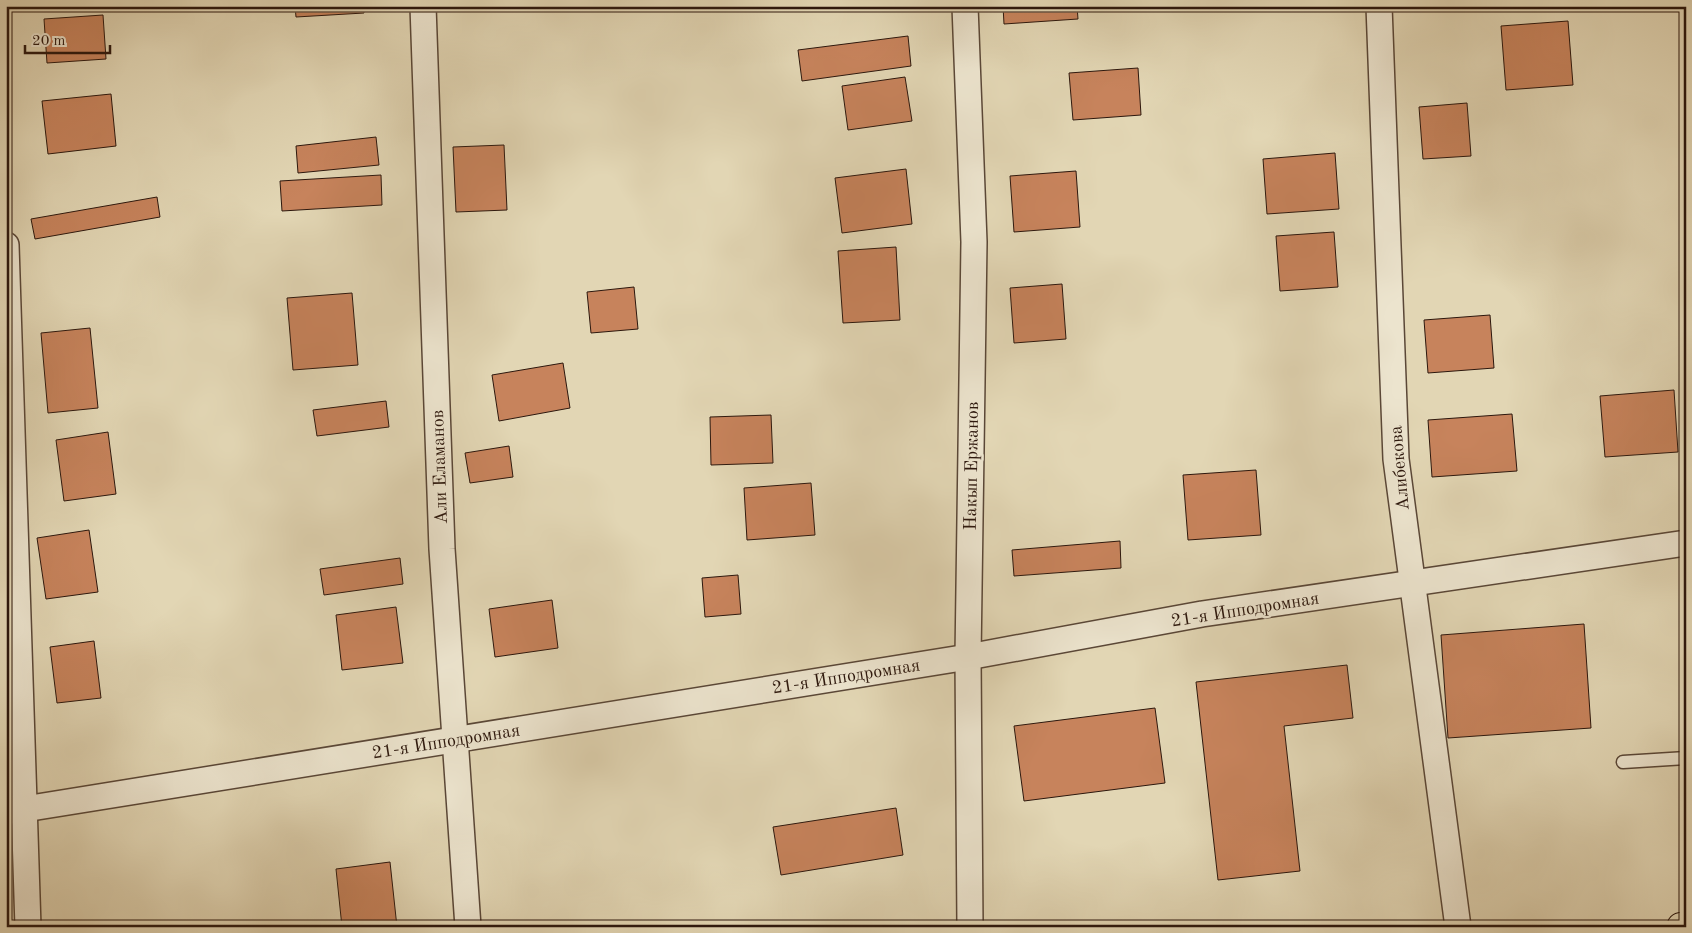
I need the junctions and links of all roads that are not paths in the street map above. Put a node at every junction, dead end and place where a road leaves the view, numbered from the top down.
1 (423, 6) edge
2 (965, 6) edge
3 (1379, 6) edge
4 (6, 245) edge
5 (1686, 543) edge
6 (1412, 584) junction
7 (968, 657) junction
8 (454, 740) junction
9 (1686, 758) edge
10 (1623, 762) dead end
11 (15, 811) edge
12 (1686, 926) edge
13 (28, 927) edge
14 (468, 927) edge
15 (970, 927) edge
16 (1458, 927) edge
17 (1681, 927) edge

1 - 8 street, Али Еламанов
2 - 7 street, Накып Ержанов
3 - 6 street, Алибекова
4 - 11 street
5 - 6 street, 21-я Ипподромная
6 - 7 street, 21-я Ипподромная
6 - 16 street, Алибекова
7 - 8 street, 21-я Ипподромная
7 - 15 street, Накып Ержанов
8 - 11 street, 21-я Ипподромная
8 - 14 street, Али Еламанов
9 - 10 lane
11 - 13 street
12 - 17 main road

